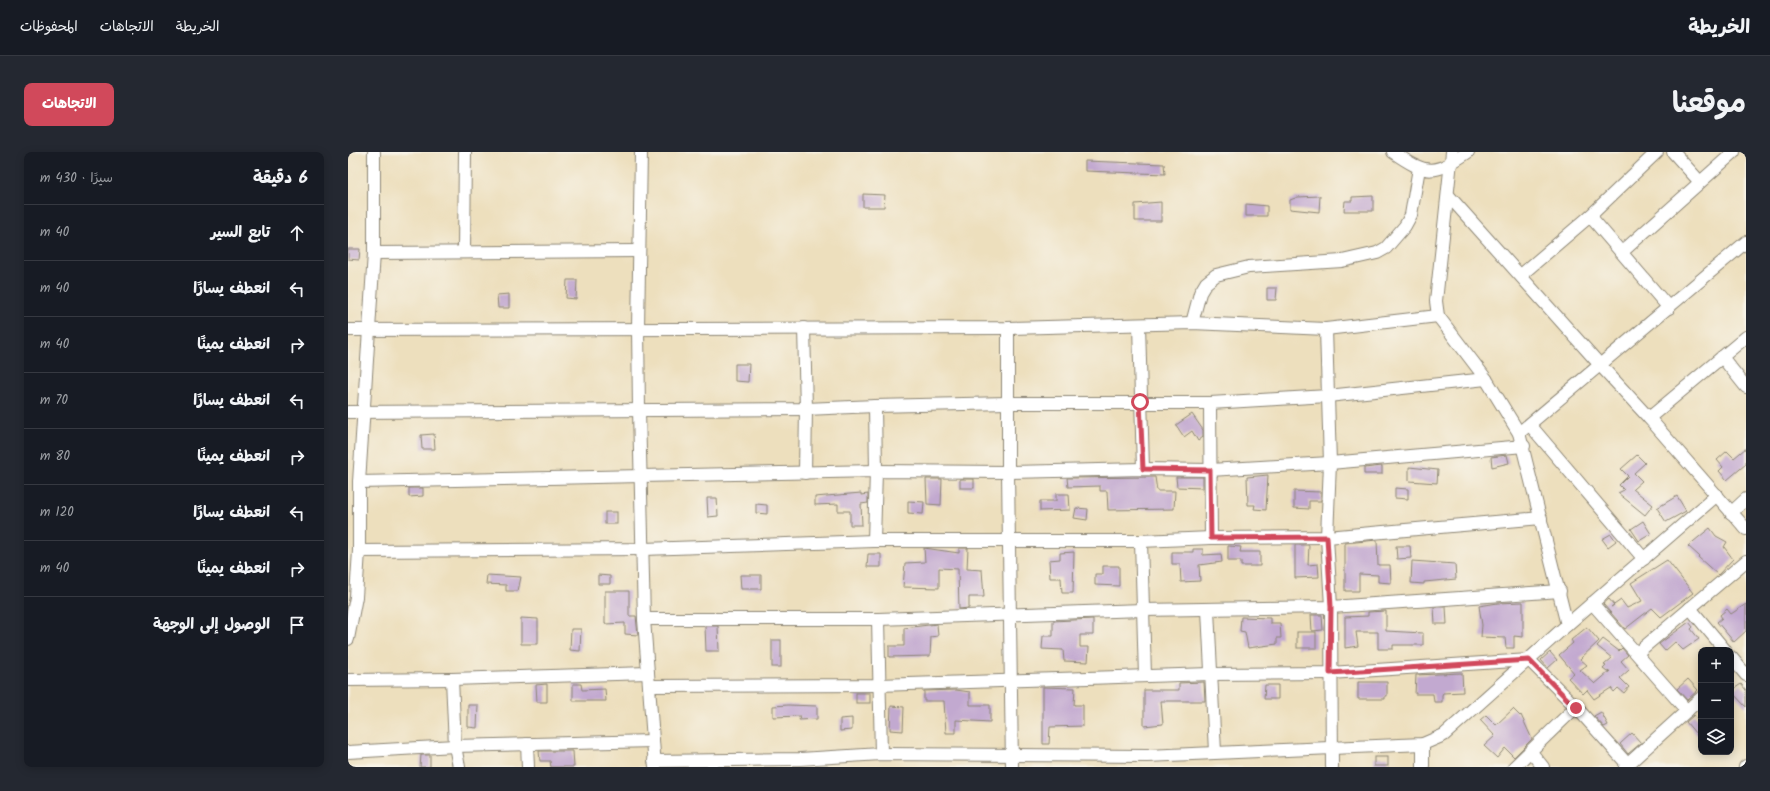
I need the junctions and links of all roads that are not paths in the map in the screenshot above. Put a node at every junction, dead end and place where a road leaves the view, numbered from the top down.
1 (374, 152) edge
2 (465, 152) edge
3 (641, 152) edge
4 (1394, 152) edge
5 (1468, 152) edge
6 (1656, 152) edge
7 (1673, 152) edge
8 (1734, 152) edge
9 (1451, 158) edge
10 (1419, 168) junction
11 (1700, 182) junction
12 (1448, 195) junction
13 (1590, 216) junction
14 (1746, 242) edge
15 (638, 251) junction
16 (464, 252) junction
17 (1622, 252) junction
18 (374, 253) junction
19 (1520, 275) junction
20 (1669, 308) junction
21 (1438, 316) junction
22 (1192, 323) junction
23 (1138, 325) junction
24 (638, 328) junction
25 (804, 328) junction
26 (1008, 328) junction
27 (1326, 329) junction
28 (348, 330) edge
29 (368, 330) junction
30 (1746, 337) edge
31 (1722, 357) junction
32 (1600, 366) junction
33 (1486, 379) junction
34 (1746, 387) edge
35 (1328, 396) junction
36 (1140, 402) junction
37 (1008, 403) junction
38 (1210, 403) junction
39 (875, 406) junction
40 (806, 409) junction
41 (639, 410) junction
42 (348, 412) edge
43 (363, 412) junction
44 (1649, 418) junction
45 (1530, 425) junction
46 (1519, 433) junction
47 (1524, 446) junction
48 (1330, 463) junction
49 (1143, 469) junction
50 (876, 470) junction
51 (1210, 470) junction
52 (1008, 472) junction
53 (805, 473) junction
54 (642, 476) junction
55 (359, 482) junction
56 (1717, 495) junction
57 (353, 498) edge
58 (1746, 500) edge
59 (1732, 513) junction
60 (1541, 518) junction
61 (1746, 529) edge
62 (1327, 537) junction
63 (1211, 538) junction
64 (874, 541) junction
65 (1008, 541) junction
66 (1141, 541) junction
67 (643, 549) junction
68 (360, 552) junction
69 (1644, 559) junction
70 (1746, 561) edge
71 (353, 566) edge
72 (1560, 591) junction
73 (1592, 603) junction
74 (1331, 607) junction
75 (1690, 608) junction
76 (1143, 610) junction
77 (1208, 610) junction
78 (1009, 614) junction
79 (644, 619) junction
80 (878, 619) junction
81 (1567, 625) junction
82 (348, 639) edge
83 (1722, 647) edge
84 (1637, 652) junction
85 (1529, 660) junction
86 (1734, 665) edge
87 (648, 673) junction
88 (1330, 673) junction
89 (1210, 674) junction
90 (1746, 675) edge
91 (1146, 676) junction
92 (452, 679) junction
93 (348, 680) edge
94 (1011, 681) junction
95 (879, 685) junction
96 (649, 686) junction
97 (1698, 701) edge
98 (1576, 708) junction
99 (1687, 711) junction
100 (653, 741) junction
101 (527, 744) junction
102 (1423, 744) junction
103 (455, 746) junction
104 (1332, 749) junction
105 (348, 752) edge
106 (1215, 752) junction
107 (1531, 752) junction
108 (881, 754) junction
109 (1011, 754) junction
110 (1148, 761) edge
111 (654, 764) edge
112 (1626, 766) edge
113 (459, 767) edge
114 (528, 767) edge
115 (1012, 767) edge
116 (1332, 767) edge
117 (1423, 767) edge
118 (1514, 767) edge
119 (1543, 767) edge

1 - 18 street
2 - 16 street
3 - 15 street
4 - 10 street
5 - 9 street
6 - 13 street
7 - 11 street
8 - 11 street
9 - 10 street
9 - 12 street
10 - 22 street
11 - 17 street
12 - 19 street
12 - 21 street
13 - 17 street
13 - 19 street
14 - 20 street
15 - 16 street
15 - 24 street
16 - 18 street
17 - 20 street
18 - 29 street
19 - 32 street
20 - 32 street
21 - 27 street
21 - 33 street
22 - 23 street
22 - 27 street
23 - 26 street
23 - 36 street
24 - 25 street
24 - 29 street
24 - 41 street
25 - 26 street
25 - 40 street
26 - 37 street
27 - 35 street
28 - 29 street
29 - 43 street
30 - 31 street
31 - 34 street
31 - 44 street
32 - 44 street
32 - 45 street
33 - 35 street
33 - 46 street
35 - 38 street
35 - 48 street
36 - 37 street
36 - 38 street
36 - 49 street
37 - 39 street
37 - 52 street
38 - 51 street
39 - 40 street
39 - 50 street
40 - 41 street
40 - 53 street
41 - 43 street
41 - 54 street
42 - 43 street
43 - 55 street
44 - 56 street
45 - 46 street
45 - 69 street
46 - 47 street
47 - 48 street
47 - 60 street
48 - 51 street
48 - 62 street
49 - 51 street
49 - 52 street
50 - 52 street
50 - 53 street
50 - 64 street
51 - 63 street
52 - 65 street
53 - 54 street
54 - 55 street
54 - 67 street
55 - 57 street
56 - 59 street
56 - 69 street
57 - 68 street
58 - 59 street
59 - 61 street
60 - 62 street
60 - 72 street
62 - 63 street
62 - 74 street
63 - 66 street
64 - 65 street
64 - 67 street
65 - 66 street
65 - 78 street
66 - 76 street
67 - 68 street
67 - 79 street
68 - 71 street
69 - 73 street
70 - 75 street
71 - 82 street
72 - 74 street
72 - 81 street
73 - 81 street
73 - 84 street
74 - 77 street
74 - 88 street
75 - 83 street
75 - 84 street
76 - 77 street
76 - 78 street
76 - 91 street
77 - 89 street
78 - 80 street
78 - 94 street
79 - 80 street
79 - 87 street
80 - 95 street
81 - 85 street
84 - 99 street
85 - 88 street
85 - 98 street
85 - 102 street
86 - 90 street
87 - 92 street
87 - 96 street
88 - 89 street
88 - 104 street
89 - 91 street
89 - 106 street
91 - 94 street
92 - 93 street
92 - 103 street
94 - 95 street
94 - 109 street
95 - 96 street
95 - 108 street
96 - 100 street
97 - 99 street
98 - 107 street
98 - 112 street
99 - 112 street
100 - 101 street
100 - 111 street
101 - 103 street
101 - 114 street
102 - 104 street
102 - 117 street
103 - 105 street
103 - 113 street
104 - 106 street
104 - 116 street
106 - 110 street
107 - 118 street
107 - 119 street
108 - 109 street
108 - 111 street
109 - 110 street
109 - 115 street

